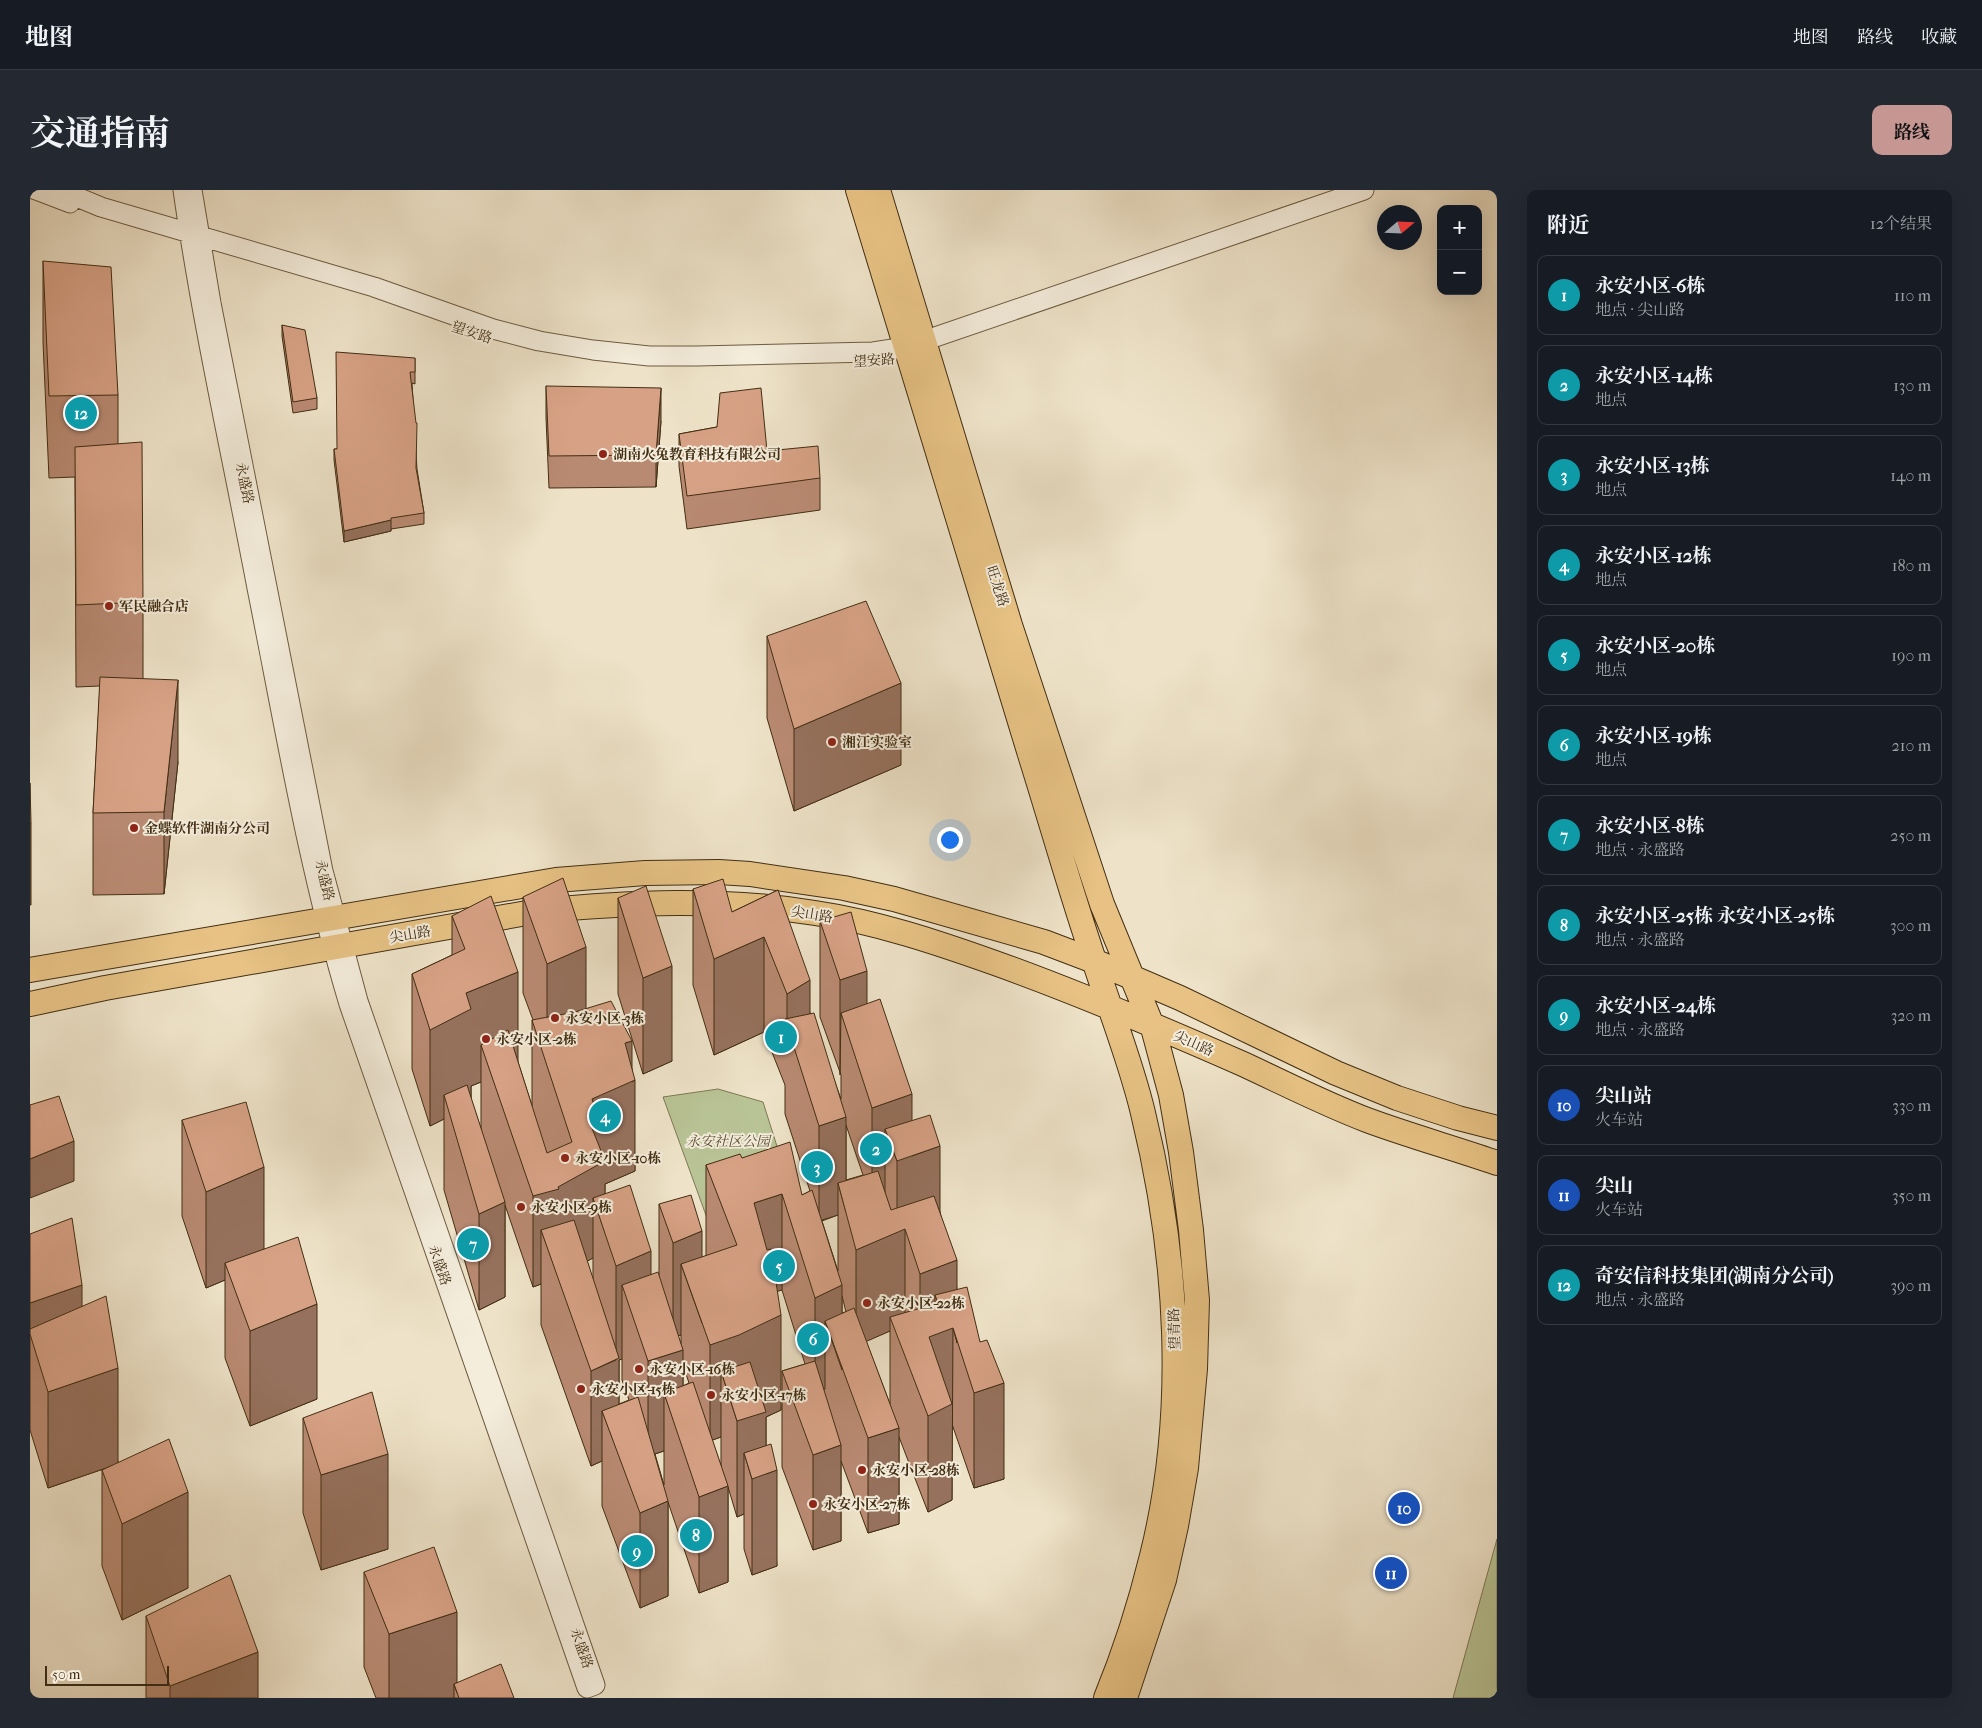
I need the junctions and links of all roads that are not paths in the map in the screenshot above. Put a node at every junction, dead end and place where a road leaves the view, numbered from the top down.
1 (36, 190) edge
2 (60, 190) edge
3 (183, 190) edge
4 (192, 190) edge
5 (858, 190) edge
6 (878, 190) edge
7 (1364, 190) edge
8 (196, 239) junction
9 (916, 349) junction
10 (329, 918) junction
11 (337, 947) junction
12 (1094, 961) junction
13 (30, 970) edge
14 (1132, 976) junction
15 (30, 1004) edge
16 (1110, 1007) junction
17 (1152, 1025) junction
18 (1497, 1128) edge
19 (1497, 1162) edge
20 (1106, 1698) edge
21 (1125, 1698) edge

1 - 8 street, 望安路
2 - 8 street, 望安路
3 - 8 street, 永盛路
4 - 8 street, 永盛路
5 - 9 main road, 旺龙路
6 - 9 main road, 旺龙路
7 - 9 street, 望安路
8 - 9 street, 望安路
8 - 10 street, 永盛路
9 - 12 main road, 旺龙路
9 - 14 main road, 旺龙路
10 - 11 street, 永盛路
10 - 12 main road
10 - 13 main road
11 - 11 street, 永盛路
11 - 15 main road, 尖山路
11 - 16 main road, 尖山路
12 - 14 main road
12 - 16 main road, 望青路
14 - 17 main road, 望青路
14 - 18 main road
16 - 17 main road, 尖山路
16 - 20 main road, 望青路
17 - 19 main road, 尖山路
17 - 21 main road, 望青路

